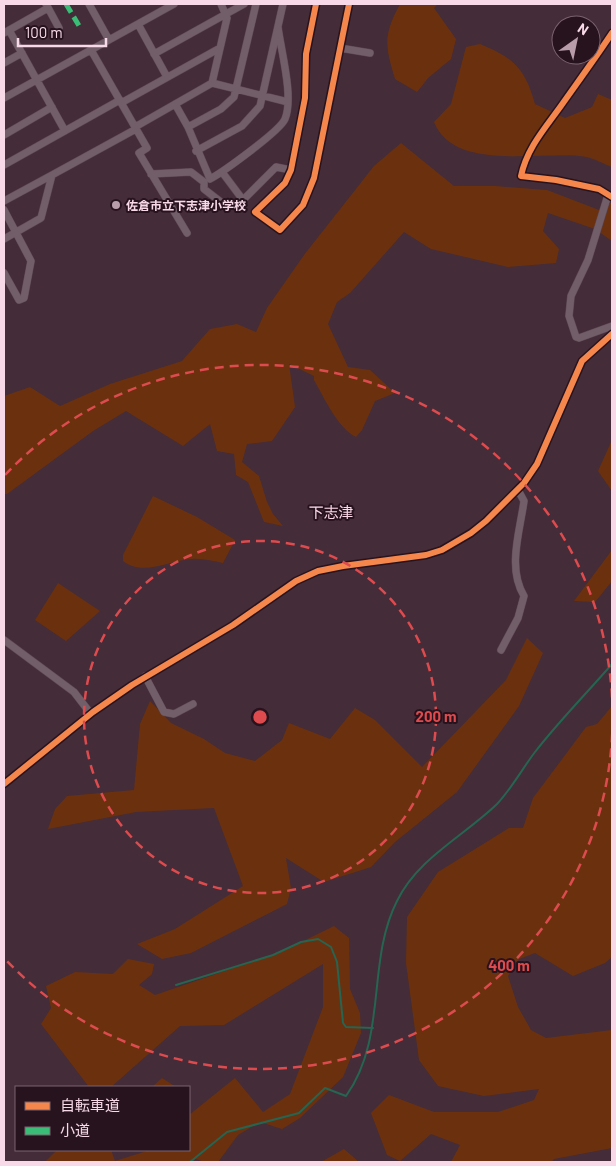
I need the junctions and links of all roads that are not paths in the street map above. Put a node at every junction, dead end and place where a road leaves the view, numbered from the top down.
1 (89, 4) edge
2 (174, 4) edge
3 (221, 4) edge
4 (244, 4) edge
5 (256, 4) edge
6 (283, 4) edge
7 (316, 4) edge
8 (349, 4) edge
9 (47, 6) edge
10 (163, 6) edge
11 (227, 13) junction
12 (138, 24) junction
13 (278, 27) junction
14 (59, 28) dead end
15 (7, 31) edge
16 (612, 33) edge
17 (109, 40) junction
18 (220, 48) junction
19 (340, 48) junction
20 (92, 50) junction
21 (22, 53) junction
22 (370, 53) dead end
23 (154, 54) junction
24 (4, 63) edge
25 (167, 77) junction
26 (37, 80) junction
27 (212, 83) junction
28 (237, 90) junction
29 (262, 96) junction
30 (4, 98) edge
31 (120, 101) junction
32 (288, 102) junction
33 (175, 104) junction
34 (52, 107) junction
35 (188, 127) junction
36 (136, 128) junction
37 (65, 131) junction
38 (4, 135) edge
39 (196, 151) junction
40 (4, 165) edge
41 (291, 170) junction
42 (222, 172) junction
43 (152, 174) junction
44 (52, 175) junction
45 (207, 181) junction
46 (610, 196) edge
47 (4, 202) edge
48 (226, 206) dead end
49 (4, 210) edge
50 (16, 232) junction
51 (187, 233) dead end
52 (4, 239) edge
53 (4, 273) edge
54 (612, 326) edge
55 (612, 334) edge
56 (518, 490) junction
57 (4, 640) edge
58 (501, 650) dead end
59 (145, 676) junction
60 (193, 704) dead end
61 (91, 714) junction
62 (4, 784) edge

1 - 17 street
2 - 10 street
3 - 11 street
4 - 11 street
5 - 28 street
6 - 13 street
7 - 41 street
8 - 19 street
9 - 14 street
9 - 15 street
10 - 12 street
11 - 18 street
11 - 23 street
12 - 17 street
12 - 23 street
13 - 29 street
13 - 32 street
15 - 21 street
16 - 46 street
17 - 20 street
18 - 25 street
18 - 27 street
19 - 22 street
19 - 41 street
20 - 26 street
20 - 31 street
21 - 24 street
21 - 26 street
23 - 25 street
25 - 31 street
26 - 30 street
26 - 34 street
27 - 28 street
27 - 33 street
28 - 29 street
28 - 35 street
29 - 32 street
29 - 39 street
31 - 36 street
31 - 37 street
32 - 42 street
33 - 35 street
33 - 36 street
34 - 37 street
34 - 38 street
35 - 39 street
36 - 43 street
36 - 44 street
37 - 40 street
39 - 45 street
41 - 42 street
42 - 45 street
43 - 45 street
43 - 51 street
44 - 47 street
44 - 50 street
45 - 48 street
46 - 54 street
49 - 50 street
50 - 52 street
50 - 53 street
55 - 56 street
56 - 58 street
56 - 59 street
57 - 61 street
59 - 60 street
59 - 61 street
61 - 62 street

